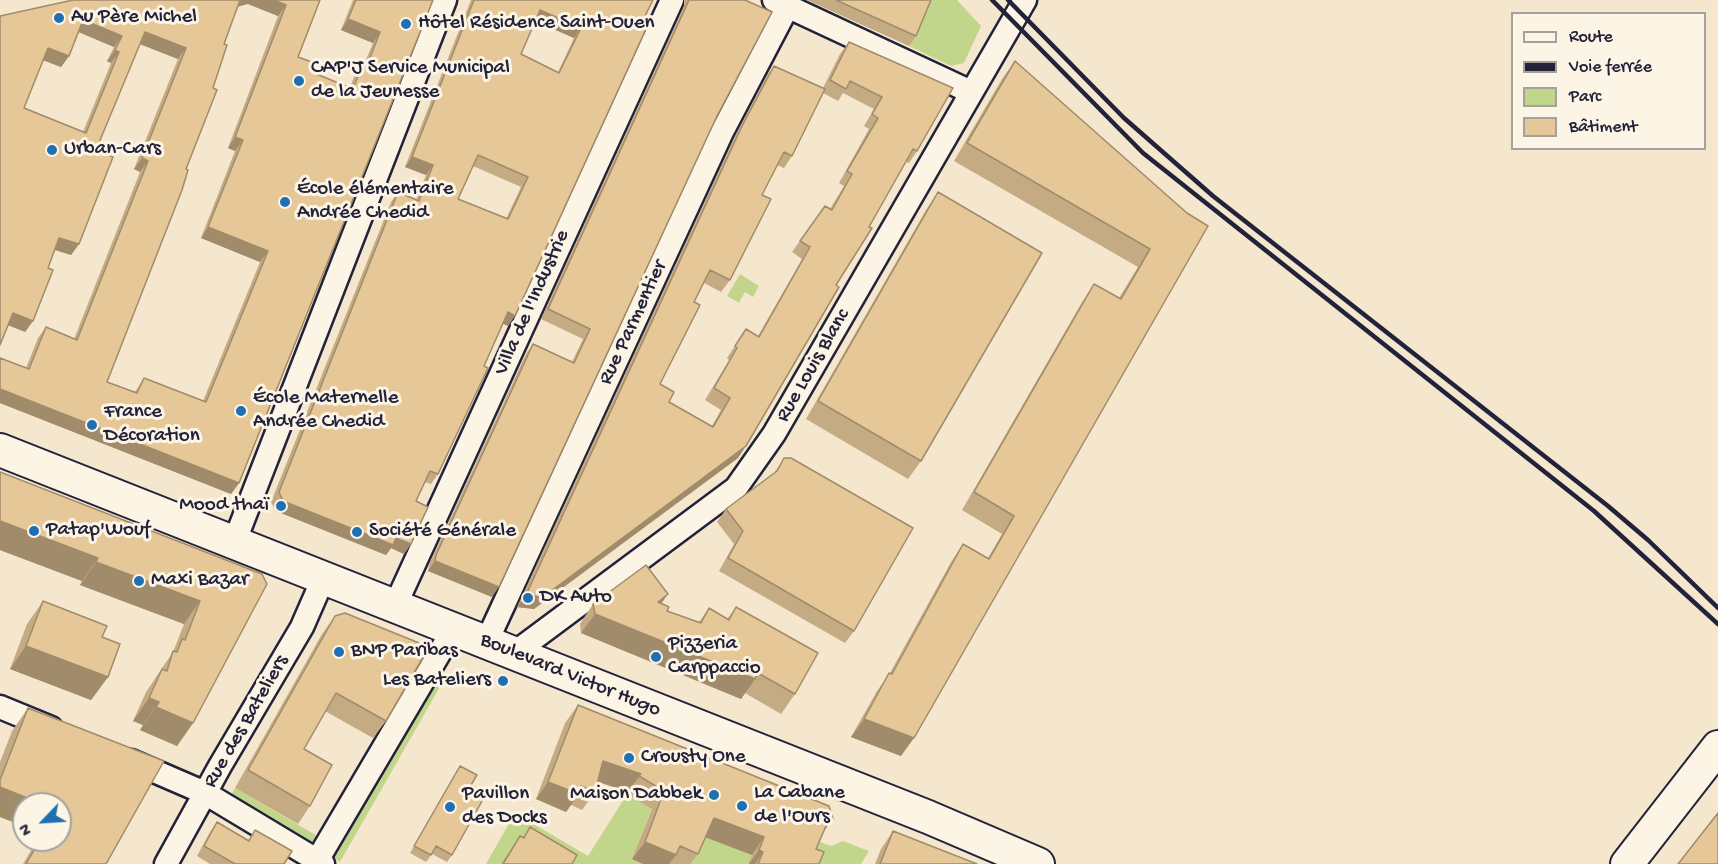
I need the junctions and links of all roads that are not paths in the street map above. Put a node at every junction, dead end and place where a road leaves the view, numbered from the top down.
1 (445, 0) edge
2 (672, 0) edge
3 (1025, 0) edge
4 (781, 3) edge
5 (971, 92) junction
6 (0, 450) edge
7 (234, 543) junction
8 (323, 579) junction
9 (395, 606) junction
10 (453, 630) junction
11 (499, 648) junction
12 (0, 707) edge
13 (66, 734) edge
14 (1718, 747) edge
15 (111, 753) edge
16 (206, 793) junction
17 (1626, 862) edge
18 (318, 863) edge
19 (166, 864) edge
20 (1038, 864) edge

1 - 7 street
2 - 9 street, Villa de l'Industrie
3 - 5 street, Rue Louis Blanc
4 - 5 street
4 - 11 street, Rue Parmentier
5 - 11 street, Rue Louis Blanc
6 - 7 main road, Boulevard Victor Hugo
7 - 8 main road, Boulevard Victor Hugo
8 - 9 main road, Boulevard Victor Hugo
8 - 16 street, Rue des Bateliers
9 - 10 main road, Boulevard Victor Hugo
10 - 11 main road, Boulevard Victor Hugo
10 - 18 street
11 - 20 main road, Boulevard Victor Hugo
12 - 13 street
14 - 17 main road
15 - 16 street
16 - 18 street
16 - 19 street, Rue des Bateliers

